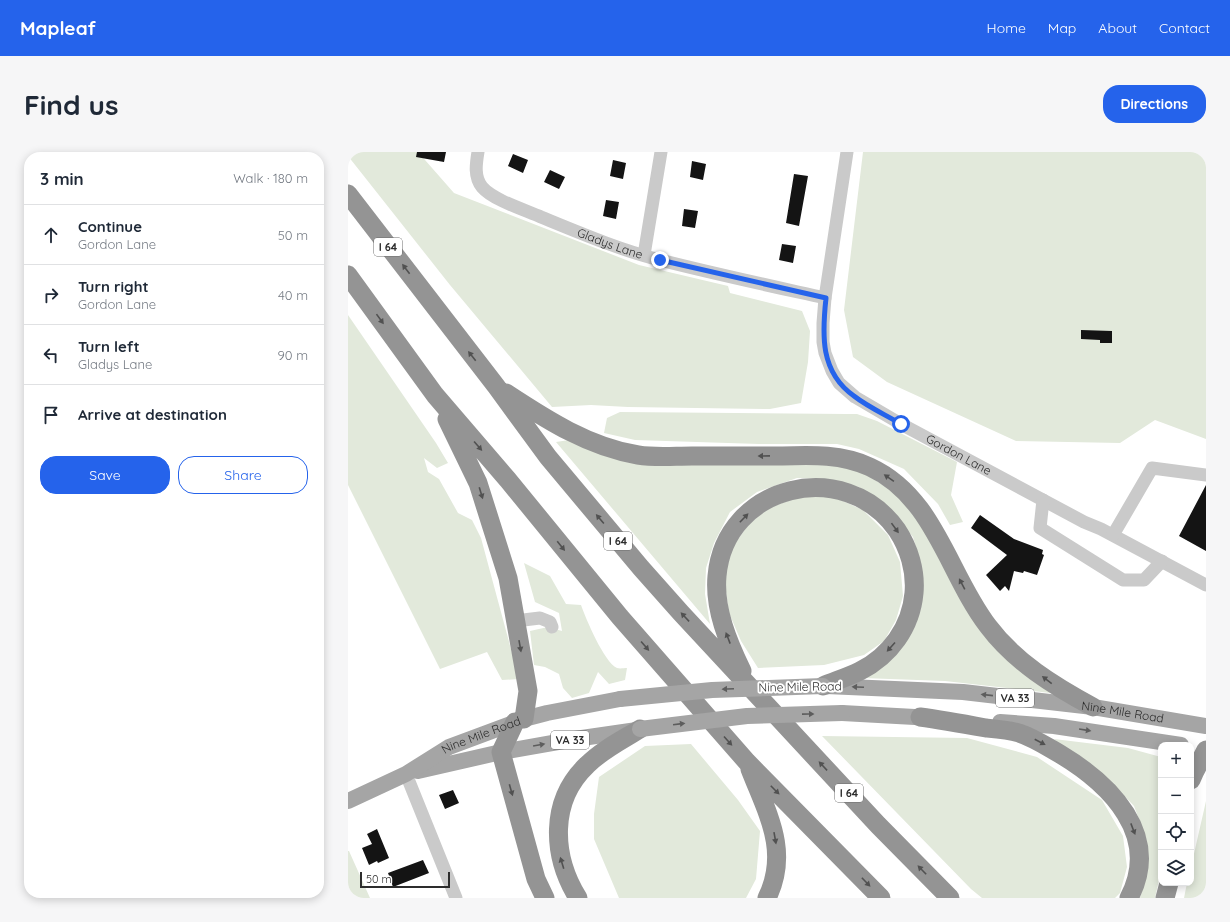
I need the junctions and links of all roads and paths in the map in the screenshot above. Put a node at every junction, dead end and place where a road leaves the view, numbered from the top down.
1 (478, 152) edge
2 (661, 152) edge
3 (847, 152) edge
4 (348, 194) edge
5 (644, 255) junction
6 (348, 276) edge
7 (826, 298) junction
8 (496, 386) junction
9 (435, 395) junction
10 (1206, 475) edge
11 (1043, 500) junction
12 (1113, 535) junction
13 (1162, 561) junction
14 (1206, 585) edge
15 (515, 621) junction
16 (552, 627) dead end
17 (750, 686) junction
18 (823, 686) junction
19 (1093, 707) junction
20 (920, 717) junction
21 (520, 720) junction
22 (1206, 726) edge
23 (640, 729) junction
24 (1161, 742) edge
25 (1194, 747) edge
26 (1206, 749) edge
27 (501, 752) junction
28 (747, 762) junction
29 (406, 774) junction
30 (1192, 778) edge
31 (348, 801) edge
32 (1168, 886) edge
33 (456, 898) edge
34 (545, 898) edge
35 (578, 898) edge
36 (767, 898) edge
37 (881, 898) edge
38 (950, 898) edge
39 (1129, 898) edge
40 (1165, 898) edge

1 - 5 street, Gladys Lane
2 - 5 street
3 - 7 street, Gordon Lane
8 -> 4 highway, I 64
5 - 7 street, Gladys Lane
6 -> 9 highway
7 - 11 street, Gordon Lane
17 -> 8 highway, I 64
19 -> 8 highway
9 -> 15 highway
9 -> 28 highway
10 - 12 street
11 - 12 street, Gordon Lane
11 - 13 street
12 - 13 street, Gordon Lane
13 - 14 street, Gordon Lane
15 - 16 street
15 -> 21 highway
17 -> 18 highway
38 -> 17 highway, I 64
19 -> 18 main road, Nine Mile Road / VA 33
18 -> 21 main road, Nine Mile Road / VA 33, bridge
19 - 22 main road, Nine Mile Road / VA 33
23 -> 20 main road, Nine Mile Road / VA 33, bridge
20 -> 24 main road, Nine Mile Road / VA 33
20 -> 39 highway
21 - 27 highway
21 - 29 main road, Nine Mile Road / VA 33
27 -> 23 main road, Nine Mile Road / VA 33
35 -> 23 highway
25 - 26 main road
26 - 30 highway
27 - 29 main road, Nine Mile Road / VA 33
27 -> 34 highway
28 -> 36 highway
28 -> 37 highway
29 - 31 main road, Nine Mile Road / VA 33
29 - 33 street
32 - 40 highway

